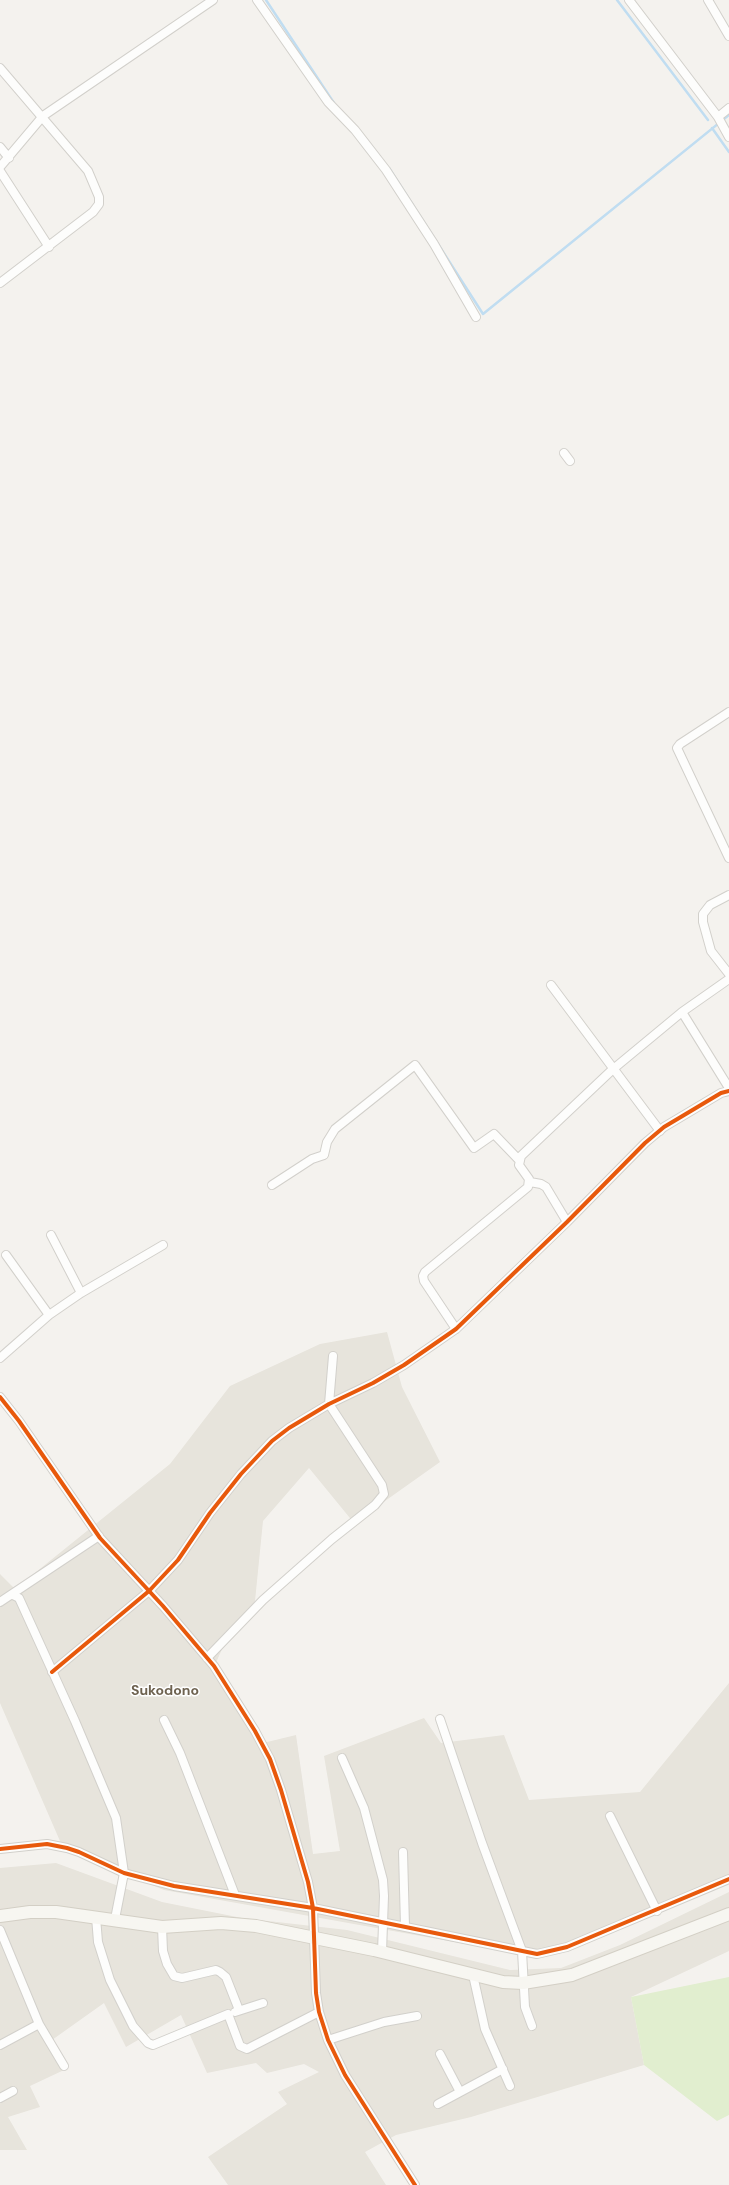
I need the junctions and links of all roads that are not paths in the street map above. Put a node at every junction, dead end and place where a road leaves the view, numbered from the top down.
1 (213, 0) edge
2 (257, 0) edge
3 (629, 0) edge
4 (708, 0) edge
5 (729, 36) edge
6 (0, 68) edge
7 (729, 108) edge
8 (43, 116) junction
9 (718, 116) junction
10 (729, 137) edge
11 (0, 147) edge
12 (9, 158) junction
13 (0, 167) edge
14 (0, 171) edge
15 (49, 247) junction
16 (0, 283) edge
17 (476, 316) dead end
18 (564, 453) dead end
19 (570, 461) dead end
20 (729, 712) edge
21 (729, 858) edge
22 (729, 895) edge
23 (729, 974) edge
24 (729, 978) edge
25 (552, 985) dead end
26 (682, 1012) junction
27 (615, 1068) junction
28 (729, 1088) edge
29 (729, 1091) edge
30 (660, 1131) junction
31 (519, 1160) junction
32 (530, 1182) junction
33 (272, 1185) dead end
34 (567, 1222) junction
35 (51, 1235) dead end
36 (163, 1245) dead end
37 (6, 1255) dead end
38 (81, 1293) junction
39 (49, 1315) junction
40 (456, 1329) junction
41 (333, 1356) dead end
42 (0, 1358) edge
43 (0, 1397) edge
44 (329, 1404) junction
45 (99, 1536) junction
46 (149, 1592) junction
47 (13, 1595) junction
48 (0, 1602) edge
49 (207, 1658) junction
50 (52, 1672) junction
51 (440, 1719) dead end
52 (164, 1720) dead end
53 (342, 1758) dead end
54 (610, 1816) dead end
55 (0, 1849) edge
56 (403, 1852) dead end
57 (124, 1876) junction
58 (729, 1879) edge
59 (235, 1895) junction
60 (313, 1910) junction
61 (656, 1911) junction
62 (729, 1914) edge
63 (0, 1916) edge
64 (96, 1917) junction
65 (115, 1919) junction
66 (384, 1922) junction
67 (405, 1926) junction
68 (162, 1927) junction
69 (0, 1930) edge
70 (313, 1935) junction
71 (382, 1952) junction
72 (522, 1954) junction
73 (473, 1975) junction
74 (523, 1978) junction
75 (262, 2003) dead end
76 (239, 2010) junction
77 (319, 2012) junction
78 (228, 2014) junction
79 (417, 2016) dead end
80 (39, 2024) junction
81 (532, 2026) dead end
82 (328, 2040) junction
83 (0, 2045) edge
84 (440, 2054) dead end
85 (64, 2066) dead end
86 (503, 2069) junction
87 (510, 2086) dead end
88 (13, 2090) dead end
89 (460, 2092) junction
90 (0, 2098) edge
91 (438, 2104) dead end
92 (415, 2185) edge

1 - 8 street
2 - 17 street
3 - 9 street
4 - 5 street
6 - 8 street
7 - 9 street
8 - 12 street
8 - 15 street
9 - 10 street
11 - 12 street
12 - 13 street
14 - 15 street
15 - 16 street
18 - 19 street
20 - 21 street
22 - 23 street
24 - 26 street
25 - 27 street
26 - 27 street
26 - 28 street
27 - 30 street
27 - 31 street
29 - 30 street
30 - 34 street
31 - 32 street
31 - 33 street
32 - 34 street
32 - 40 street
34 - 40 street
35 - 38 street
36 - 38 street
37 - 39 street
38 - 39 street
39 - 42 street
40 - 44 street
41 - 44 street
43 - 45 street
44 - 46 street
44 - 49 street
45 - 46 street
45 - 47 street
46 - 49 street
46 - 50 street
47 - 48 street
47 - 50 street
49 - 60 street
50 - 57 street
51 - 72 street
52 - 59 street
53 - 66 street
54 - 61 street
55 - 57 street
56 - 67 street
57 - 59 street
57 - 65 street
58 - 61 street
59 - 60 street
60 - 66 street
60 - 70 street
61 - 72 street
62 - 74 main road
63 - 64 main road
64 - 65 main road
64 - 78 street
65 - 68 main road
66 - 67 street
66 - 71 street
67 - 72 street
68 - 70 main road
68 - 76 street
69 - 80 street
70 - 71 main road
70 - 77 street
71 - 73 main road
72 - 74 street
73 - 74 main road
73 - 86 street
74 - 81 street
75 - 76 street
76 - 78 street
77 - 78 street
77 - 82 street
79 - 82 street
80 - 83 street
80 - 85 street
82 - 92 street
84 - 89 street
86 - 87 street
86 - 89 street
88 - 90 street
89 - 91 street

